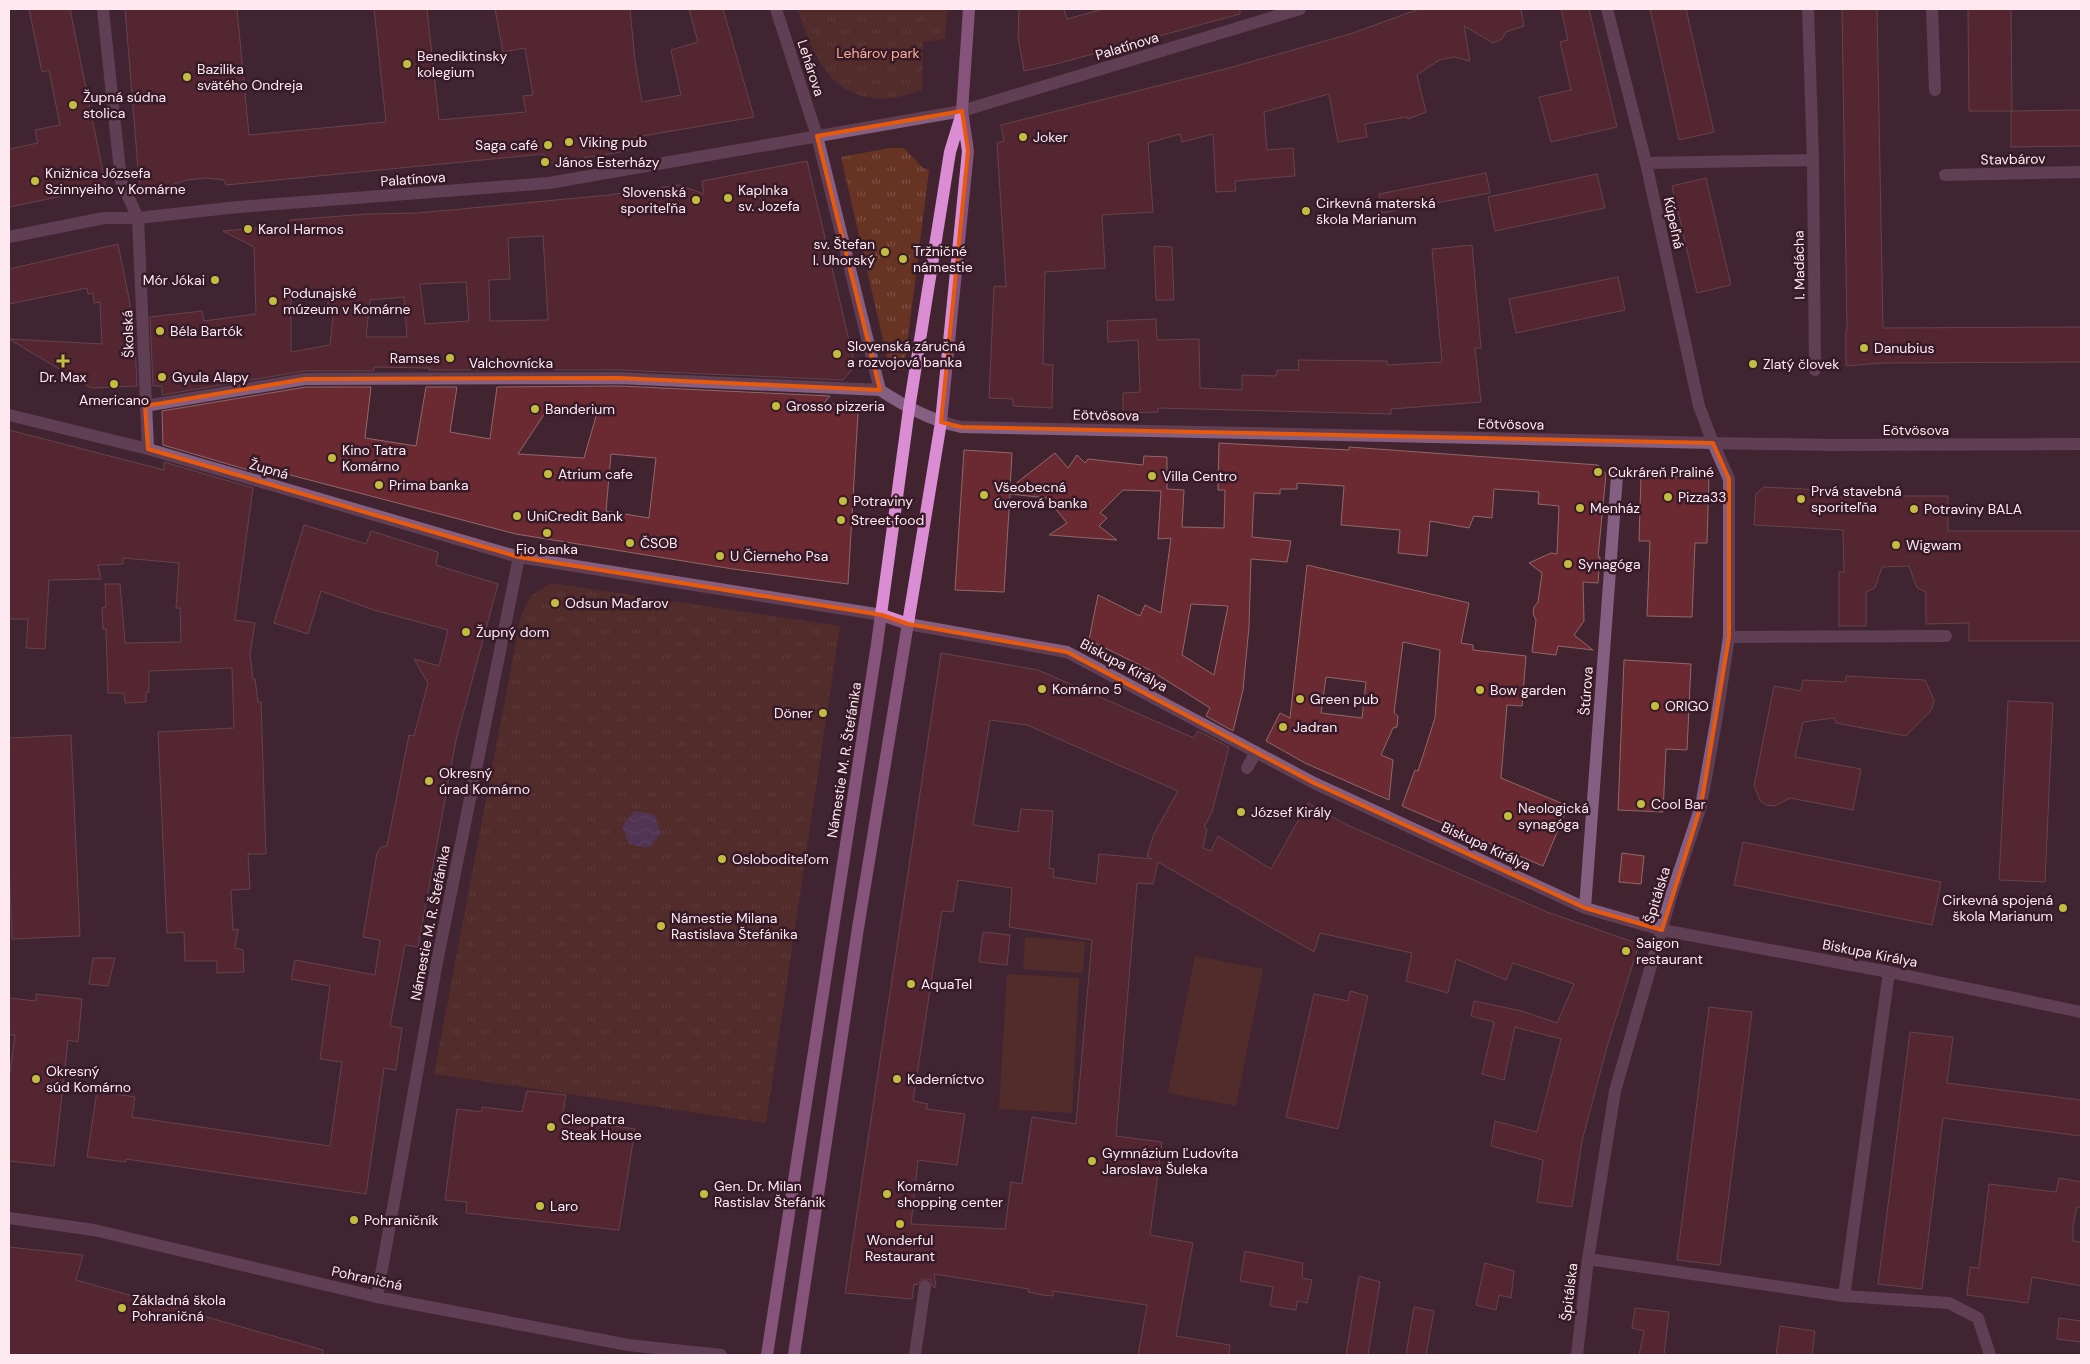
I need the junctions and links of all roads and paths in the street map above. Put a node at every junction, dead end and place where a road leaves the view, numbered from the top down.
1 (103, 9) edge
2 (776, 9) edge
3 (969, 9) edge
4 (1300, 9) edge
5 (1607, 9) edge
6 (1808, 9) edge
7 (1932, 9) edge
8 (1935, 90) dead end
9 (962, 111) junction
10 (817, 136) junction
11 (1813, 160) junction
12 (1646, 164) junction
13 (2081, 172) edge
14 (1945, 175) dead end
15 (138, 218) junction
16 (9, 237) edge
17 (1816, 370) dead end
18 (880, 390) junction
19 (145, 406) junction
20 (909, 409) junction
21 (9, 415) edge
22 (941, 422) junction
23 (1712, 443) junction
24 (2081, 444) edge
25 (148, 449) junction
26 (1617, 476) dead end
27 (519, 557) junction
28 (882, 615) junction
29 (908, 624) junction
30 (1946, 636) dead end
31 (1729, 637) junction
32 (1256, 752) junction
33 (1247, 768) dead end
34 (1585, 908) junction
35 (1662, 930) junction
36 (1889, 972) junction
37 (2081, 1012) edge
38 (9, 1218) edge
39 (1588, 1260) junction
40 (924, 1286) dead end
41 (1844, 1296) junction
42 (377, 1297) junction
43 (721, 1355) edge
44 (767, 1355) edge
45 (794, 1355) edge
46 (916, 1355) edge
47 (1576, 1355) edge
48 (1990, 1355) edge

1 - 15 street
2 - 10 street, Lehárova
3 - 9 main road
4 - 9 street, Palatínova
5 - 12 street, Kúpeľná
6 - 11 street, I. Madácha
7 - 8 street
9 - 10 street
9 - 20 main road
9 - 22 main road
10 - 15 street, Palatínova
10 - 18 street
11 - 12 street
11 - 17 street, I. Madácha
12 - 23 street, Kúpeľná
13 - 14 street, Stavbárov
15 - 16 street, Palatínova
15 - 19 street, Školská
18 - 19 street, Valchovnícka
18 - 20 street
19 - 25 street, Školská
20 - 22 street, Eötvösova
20 - 28 main road
21 - 25 street, Župná
22 - 23 street, Eötvösova
22 - 29 main road
23 - 24 street, Eötvösova
23 - 31 street, Špitálska
25 - 27 street, Župná
26 - 34 street, Štúrova
27 - 28 street, Župná
27 - 42 street, Námestie M. R. Štefánika
28 - 29 main road
28 - 44 main road, Námestie M. R. Štefánika
29 - 32 street, Biskupa Királya
29 - 45 main road
30 - 31 street
31 - 35 street, Špitálska
32 - 33 street
32 - 34 street, Biskupa Királya
34 - 35 street, Biskupa Királya
35 - 36 street, Biskupa Királya
35 - 39 street, Špitálska
36 - 37 street, Biskupa Királya
36 - 41 street
38 - 42 street, Pohraničná
39 - 41 street
39 - 47 street, Špitálska
40 - 46 street
41 - 48 street
42 - 43 street, Pohraničná

